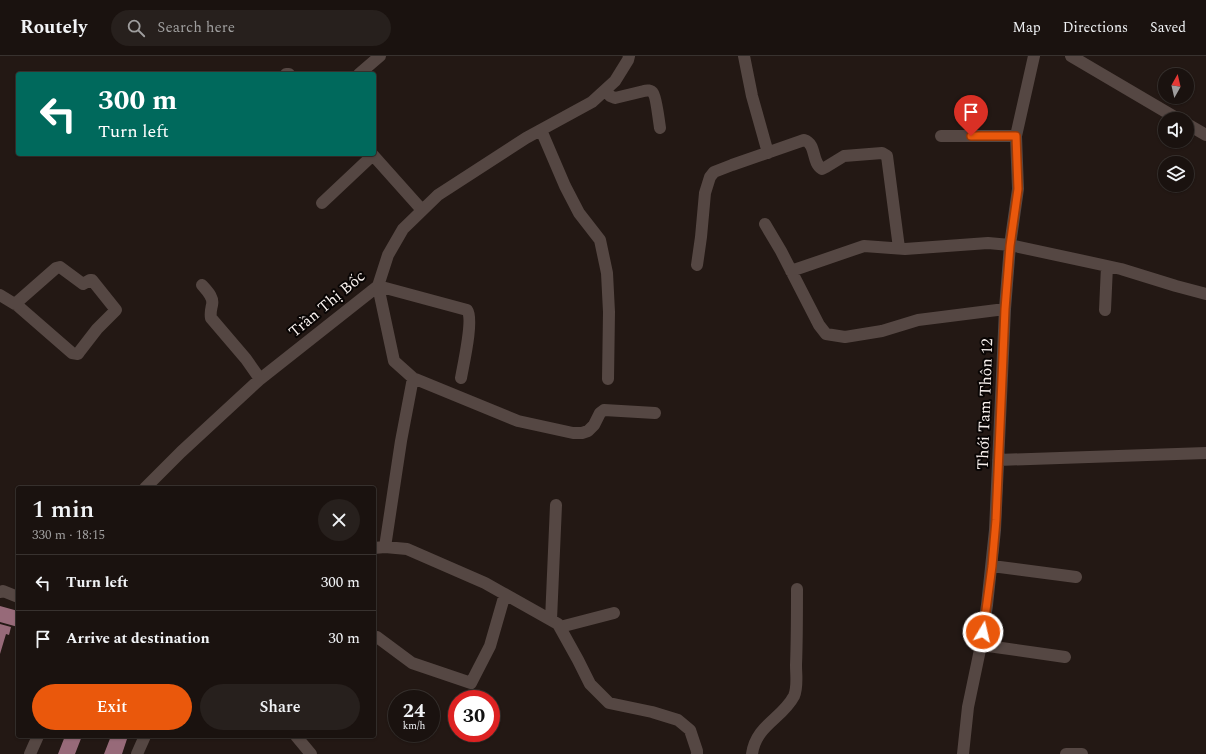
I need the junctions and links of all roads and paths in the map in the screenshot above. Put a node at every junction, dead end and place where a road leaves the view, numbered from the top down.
1 (380, 56) edge
2 (630, 56) edge
3 (744, 56) edge
4 (1034, 56) edge
5 (1071, 56) edge
6 (1090, 61) edge
7 (361, 72) edge
8 (606, 90) junction
9 (1167, 112) edge
10 (660, 128) dead end
11 (1194, 128) edge
12 (541, 130) junction
13 (1206, 135) edge
14 (940, 136) dead end
15 (1016, 136) junction
16 (768, 153) junction
17 (371, 156) edge
18 (373, 156) edge
19 (322, 203) dead end
20 (422, 210) junction
21 (765, 224) dead end
22 (1010, 246) junction
23 (899, 248) junction
24 (697, 265) dead end
25 (1107, 266) junction
26 (791, 271) junction
27 (202, 285) dead end
28 (378, 286) junction
29 (1206, 294) edge
30 (0, 295) edge
31 (15, 304) junction
32 (1005, 309) junction
33 (1105, 310) dead end
34 (413, 378) junction
35 (461, 378) dead end
36 (260, 379) junction
37 (608, 379) dead end
38 (655, 413) dead end
39 (1206, 453) edge
40 (998, 460) junction
41 (147, 486) edge
42 (556, 505) dead end
43 (380, 547) edge
44 (992, 566) junction
45 (1076, 577) dead end
46 (797, 589) dead end
47 (0, 592) edge
48 (505, 594) junction
49 (16, 596) edge
50 (614, 613) dead end
51 (555, 623) junction
52 (376, 637) edge
53 (981, 645) junction
54 (1065, 657) dead end
55 (37, 738) edge
56 (144, 738) edge
57 (298, 738) edge
58 (30, 754) edge
59 (137, 754) edge
60 (311, 754) edge
61 (697, 754) edge
62 (752, 754) edge
63 (963, 754) edge
64 (1066, 754) edge
65 (1082, 754) edge

1 - 7 street
2 - 8 street, Trần Thị Bốc
3 - 16 street
4 - 15 street, Thới Tam Thôn 12
5 - 6 street
6 - 9 street
8 - 10 street
8 - 12 street, Trần Thị Bốc
11 - 13 street
12 - 20 street, Trần Thị Bốc
12 - 37 street
14 - 15 street
15 - 22 street, Thới Tam Thôn 12
16 - 23 street
16 - 24 street
17 - 19 street
18 - 20 street
20 - 28 street, Trần Thị Bốc
21 - 26 street
22 - 23 street
22 - 25 street
22 - 32 street, Thới Tam Thôn 12
23 - 26 street
25 - 29 street
25 - 33 street
26 - 32 street
27 - 36 street
28 - 34 street
28 - 35 street
28 - 36 street, Trần Thị Bốc
30 - 31 street
31 - 31 street
32 - 40 street, Thới Tam Thôn 12
34 - 38 street
34 - 43 street
36 - 41 street, Trần Thị Bốc
39 - 40 street
40 - 44 street, Thới Tam Thôn 12
42 - 51 street
43 - 48 street
44 - 45 street
44 - 53 street, Thới Tam Thôn 12
46 - 62 street
47 - 49 street
48 - 51 street
48 - 52 street
50 - 51 street
51 - 61 street
53 - 54 street
53 - 63 street, Thới Tam Thôn 12
55 - 58 street
56 - 59 street
57 - 60 street
64 - 65 street

